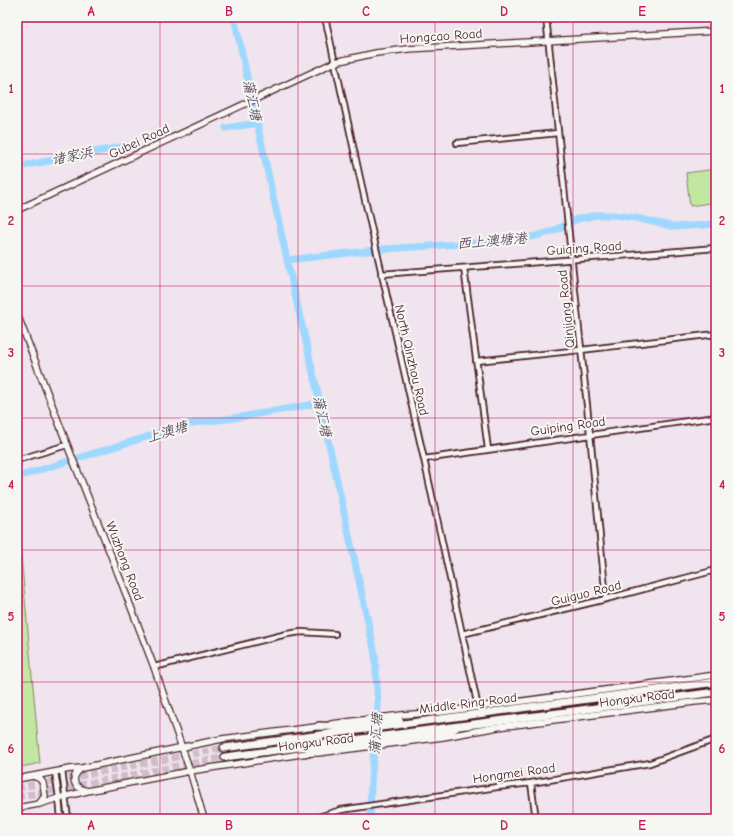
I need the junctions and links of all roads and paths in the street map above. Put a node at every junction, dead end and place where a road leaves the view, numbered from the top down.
1 (325, 17) edge
2 (546, 17) edge
3 (716, 31) edge
4 (548, 40) junction
5 (335, 62) junction
6 (270, 92) joint
7 (558, 133) junction
8 (457, 144) dead end
9 (17, 210) edge
10 (716, 248) edge
11 (571, 260) junction
12 (464, 268) junction
13 (381, 274) junction
14 (17, 314) edge
15 (716, 334) edge
16 (581, 350) junction
17 (476, 361) junction
18 (716, 417) edge
19 (590, 434) junction
20 (67, 445) junction
21 (488, 449) junction
22 (424, 459) junction
23 (17, 460) edge
24 (716, 570) edge
25 (606, 599) junction
26 (335, 634) dead end
27 (462, 634) junction
28 (154, 667) junction
29 (716, 675) edge
30 (716, 682) edge
31 (716, 692) edge
32 (716, 700) edge
33 (478, 707) junction
34 (388, 721) junction
35 (364, 724) junction
36 (319, 726) joint
37 (716, 739) edge
38 (387, 740) junction
39 (364, 743) junction
40 (183, 748) junction
41 (224, 748) tunnel mouth
42 (308, 753) joint
43 (225, 757) tunnel mouth
44 (82, 768) junction
45 (62, 770) junction
46 (190, 771) junction
47 (55, 772) junction
48 (34, 776) junction
49 (17, 779) edge
50 (531, 783) junction
51 (87, 791) junction
52 (62, 797) junction
53 (39, 804) junction
54 (17, 808) edge
55 (61, 819) edge
56 (68, 819) edge
57 (204, 819) edge
58 (312, 819) edge
59 (536, 819) edge

1 - 5 street, North Qinzhou Road
2 - 4 street, Qinjiang Road
3 - 4 main road, Hongcao Road
4 - 5 main road, Hongcao Road
4 - 7 street, Qinjiang Road
5 - 6 main road, Hongcao Road
5 - 13 street, North Qinzhou Road
6 - 9 main road, Gubei Road
7 - 8 street
7 - 11 street, Qinjiang Road
10 - 11 street, Guiqing Road
11 - 12 street, Guiqing Road
11 - 16 street, Qinjiang Road
12 - 13 street, Guiqing Road
12 - 17 street
13 - 22 street, North Qinzhou Road
14 - 20 main road, Wuzhong Road
15 - 16 street
16 - 17 street
16 - 19 street, Qinjiang Road
17 - 21 street
18 - 19 street, Guiping Road
19 - 21 street, Guiping Road
19 - 25 street, Qinjiang Road
20 - 23 street
20 - 28 main road, Wuzhong Road
21 - 22 street, Guiping Road
22 - 27 street, North Qinzhou Road
24 - 25 street, Guiguo Road
25 - 27 street, Guiguo Road
26 - 28 street
27 - 33 street, North Qinzhou Road
28 - 40 main road, Wuzhong Road
29 - 33 main road, Hongxu Road
30 - 34 highway, Middle Ring Road
31 - 38 highway, Middle Ring Road
32 - 38 main road, Hongxu Road
33 - 34 main road, Hongxu Road
34 - 35 highway, Middle Ring Road
35 - 36 highway
35 - 41 highway, Middle Ring Road
36 - 40 main road, Hongxu Road
37 - 50 street, Hongmei Road
38 - 39 highway, Middle Ring Road
39 - 42 highway
39 - 43 highway, Middle Ring Road
40 - 44 main road, Hongxu Road
40 - 46 main road, Wuzhong Road
42 - 46 main road, Hongxu Road
44 - 45 main road, Hongxu Road
44 - 51 main road
45 - 47 main road, Hongxu Road
45 - 52 street
46 - 51 main road, Hongxu Road
46 - 57 main road, Wuzhong Road
47 - 48 main road, Hongxu Road
47 - 52 street
48 - 49 main road, Hongxu Road
48 - 53 main road
50 - 58 street, Hongmei Road
50 - 59 street
51 - 52 main road, Hongxu Road
52 - 53 main road, Hongxu Road
52 - 55 street
52 - 56 street
53 - 54 main road, Hongxu Road

